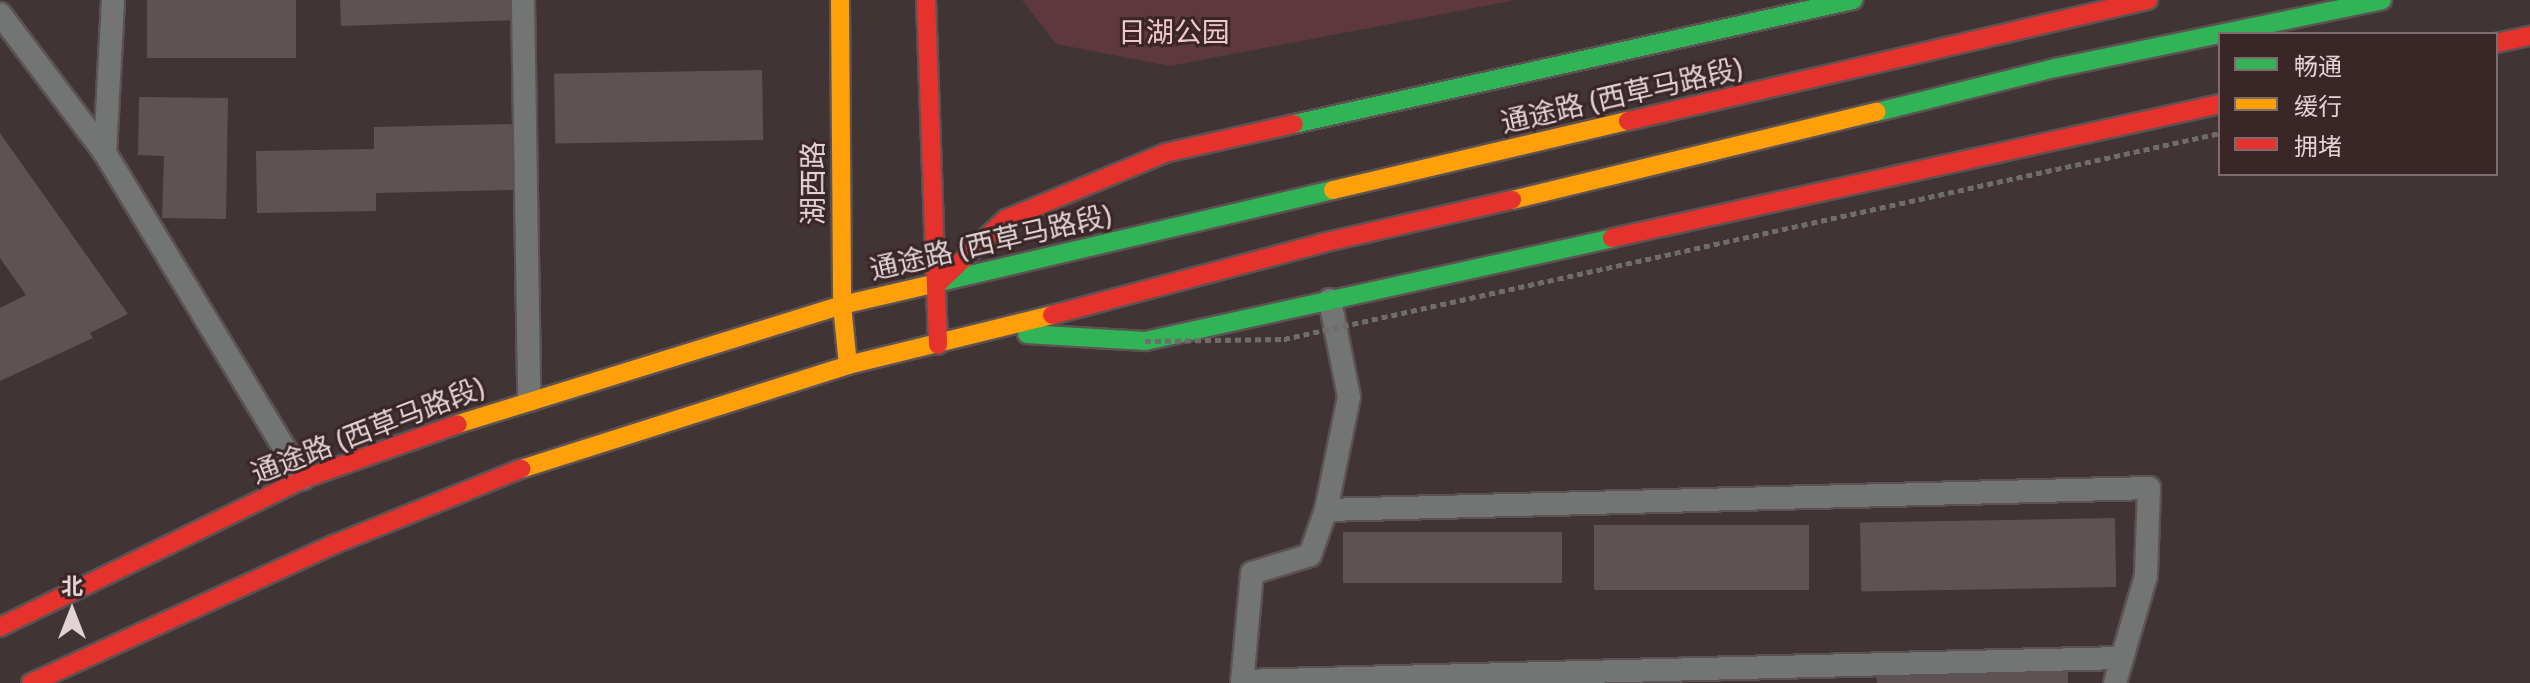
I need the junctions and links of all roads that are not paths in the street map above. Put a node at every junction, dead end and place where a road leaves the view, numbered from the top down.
1 (113, 0) edge
2 (523, 0) edge
3 (840, 0) edge
4 (926, 0) edge
5 (1853, 0) edge
6 (2148, 0) edge
7 (2382, 0) edge
8 (0, 14) edge
9 (2228, 32) edge
10 (2218, 34) edge
11 (2530, 36) edge
12 (2498, 43) edge
13 (2218, 104) edge
14 (105, 153) junction
15 (936, 285) junction
16 (1330, 300) junction
17 (842, 305) junction
18 (989, 332) junction
19 (938, 345) junction
20 (848, 365) junction
21 (529, 400) junction
22 (303, 479) junction
23 (1326, 510) junction
24 (0, 627) edge
25 (2122, 658) junction
26 (1586, 676) edge
27 (1242, 682) edge
28 (31, 683) edge
29 (2115, 683) edge

1 - 14 lane
2 - 21 lane
3 - 17 main road, 湖西路
4 - 15 main road
5 - 15 main road
6 - 15 main road, 通途路 (西草马路段)
7 - 9 main road
8 - 14 lane
10 - 18 main road
11 - 12 main road
13 - 16 main road
14 - 22 lane
15 - 17 main road, 通途路 (西草马路段)
15 - 19 main road
16 - 18 main road
16 - 23 lane
17 - 20 main road, 湖西路
17 - 21 main road, 通途路 (西草马路段)
18 - 19 main road
19 - 20 main road
20 - 28 main road
21 - 22 main road, 通途路 (西草马路段)
22 - 24 main road, 通途路 (西草马路段)
23 - 25 lane
23 - 27 lane
25 - 26 lane
25 - 29 lane
26 - 27 lane

